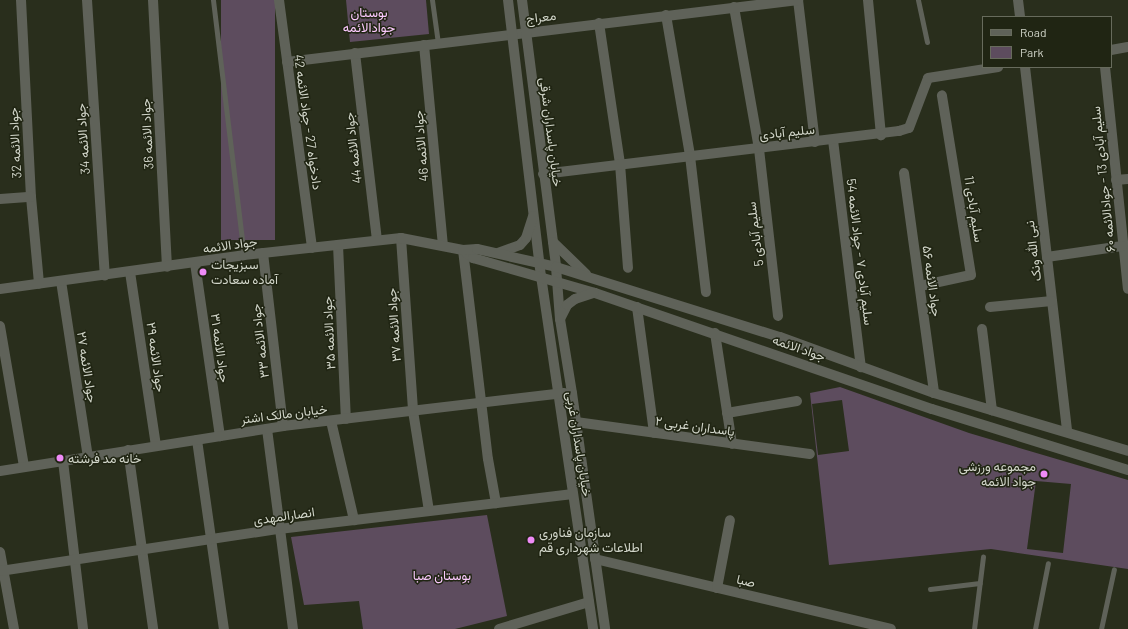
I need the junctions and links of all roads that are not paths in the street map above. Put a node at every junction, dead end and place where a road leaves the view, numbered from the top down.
1 (21, 0) edge
2 (87, 0) edge
3 (153, 0) edge
4 (212, 0) edge
5 (279, 0) edge
6 (432, 0) edge
7 (508, 0) edge
8 (522, 0) edge
9 (798, 0) edge
10 (868, 0) edge
11 (918, 0) edge
12 (1018, 0) edge
13 (734, 8) junction
14 (666, 15) junction
15 (1020, 16) edge
16 (599, 23) junction
17 (526, 32) junction
18 (512, 34) junction
19 (927, 42) dead end
20 (438, 43) junction
21 (424, 44) junction
22 (1128, 47) edge
23 (1112, 50) edge
24 (355, 53) junction
25 (287, 62) junction
26 (992, 68) edge
27 (1025, 68) edge
28 (1105, 68) edge
29 (942, 95) dead end
30 (881, 135) junction
31 (833, 140) junction
32 (815, 142) junction
33 (758, 148) junction
34 (690, 156) junction
35 (620, 164) junction
36 (904, 173) dead end
37 (543, 174) junction
38 (1128, 179) edge
39 (1116, 180) junction
40 (31, 197) junction
41 (0, 199) edge
42 (534, 208) junction
43 (401, 238) junction
44 (377, 239) junction
45 (553, 242) junction
46 (338, 245) junction
47 (443, 245) junction
48 (1122, 246) junction
49 (312, 248) junction
50 (463, 250) junction
51 (263, 253) junction
52 (494, 254) junction
53 (244, 255) junction
54 (1047, 257) junction
55 (195, 263) junction
56 (540, 263) junction
57 (167, 267) junction
58 (556, 268) junction
59 (628, 268) dead end
60 (130, 272) junction
61 (105, 275) junction
62 (541, 276) junction
63 (591, 278) junction
64 (557, 280) junction
65 (61, 281) junction
66 (39, 284) junction
67 (920, 286) junction
68 (0, 289) edge
69 (1128, 289) edge
70 (706, 292) dead end
71 (595, 293) junction
72 (1052, 301) junction
73 (637, 307) junction
74 (990, 307) dead end
75 (778, 316) dead end
76 (560, 319) junction
77 (0, 326) edge
78 (982, 329) dead end
79 (715, 333) junction
80 (861, 368) junction
81 (558, 393) junction
82 (572, 393) junction
83 (934, 393) junction
84 (797, 401) dead end
85 (480, 402) junction
86 (992, 410) junction
87 (413, 411) junction
88 (728, 414) junction
89 (346, 419) junction
90 (331, 422) junction
91 (576, 422) junction
92 (283, 426) junction
93 (267, 429) junction
94 (1068, 432) junction
95 (654, 433) junction
96 (220, 436) junction
97 (197, 440) junction
98 (732, 444) junction
99 (156, 446) junction
100 (128, 450) junction
101 (1128, 452) edge
102 (810, 454) dead end
103 (88, 456) junction
104 (63, 461) junction
105 (24, 467) junction
106 (1128, 470) edge
107 (0, 471) edge
108 (573, 494) junction
109 (496, 503) junction
110 (429, 511) junction
111 (354, 520) junction
112 (730, 520) dead end
113 (279, 530) junction
114 (210, 541) junction
115 (143, 550) junction
116 (0, 552) edge
117 (983, 557) dead end
118 (74, 558) junction
119 (595, 559) junction
120 (1048, 562) dead end
121 (1114, 569) dead end
122 (2, 570) edge
123 (980, 583) junction
124 (717, 588) junction
125 (930, 589) dead end
126 (588, 602) junction
127 (529, 625) edge
128 (224, 627) edge
129 (14, 629) edge
130 (83, 629) edge
131 (153, 629) edge
132 (294, 629) edge
133 (499, 629) edge
134 (593, 629) edge
135 (605, 629) edge
136 (891, 629) edge
137 (974, 629) edge
138 (1035, 629) edge
139 (1101, 629) edge

1 - 40 street, جواد الائمه 32
2 - 61 street, جواد الائمه 34
3 - 57 street, جواد الائمه 36
4 - 53 lane
5 - 25 street, دادخواه 27 - جواد الائمه 42
6 - 20 lane
7 - 18 street, خیابان پاسداران شرقی
8 - 17 street, خیابان پاسداران شرقی
9 - 13 street, معراج
9 - 32 street
10 - 30 street
11 - 19 lane
12 - 15 street
13 - 14 street, معراج
13 - 33 street, سلیم آبادی 5
14 - 16 street, معراج
14 - 34 street
16 - 17 street, معراج
16 - 35 street
17 - 18 street, معراج
17 - 37 street, خیابان پاسداران شرقی
18 - 20 street, معراج
18 - 42 street, خیابان پاسداران شرقی
20 - 21 street, معراج
21 - 24 street, معراج
21 - 47 street, جواد الائمه 46
22 - 23 street
24 - 25 street, معراج
24 - 44 street, جواد الائمه 44
25 - 49 street, دادخواه 27 - جواد الائمه 42
26 - 30 street, سلیم آبادی
27 - 54 street, نبی الله ونک
28 - 39 street, سلیم آبادی 13 - جوادالائمه ۶۰
29 - 67 street, سلیم آبادی 11
30 - 31 street, سلیم آبادی
31 - 32 street, سلیم آبادی
31 - 80 street, سلیم آبادی ۷ - جواد الائمه 54
32 - 33 street, سلیم آبادی
33 - 34 street, سلیم آبادی
33 - 75 street, سلیم آبادی 5
34 - 35 street, سلیم آبادی
34 - 70 street
35 - 37 street, سلیم آبادی
35 - 59 street
36 - 67 street, جواد الائمه ۵۶
37 - 45 street, خیابان پاسداران شرقی
38 - 39 street
39 - 48 street, سلیم آبادی 13 - جوادالائمه ۶۰
40 - 41 street
40 - 66 street, جواد الائمه 32
42 - 52 street
42 - 56 street, خیابان پاسداران شرقی
43 - 44 street, جواد الائمه
43 - 47 street, جواد الائمه
43 - 87 street, جواد الائمه ۳۷
44 - 46 street, جواد الائمه
45 - 58 street, خیابان پاسداران شرقی
45 - 63 street
46 - 49 street, جواد الائمه
46 - 89 street, جواد الائمه ۳۵
47 - 50 street, جواد الائمه
48 - 54 street
48 - 69 street, سلیم آبادی 13 - جوادالائمه ۶۰
49 - 51 street, جواد الائمه
50 - 52 street, جواد الائمه
50 - 62 street, جواد الائمه
50 - 85 street
51 - 53 street, جواد الائمه
51 - 92 street, جواد الائمه ۳۳
52 - 56 street, جواد الائمه
53 - 55 street, جواد الائمه
54 - 72 street, نبی الله ونک
55 - 57 street, جواد الائمه
55 - 96 street, جواد الائمه ۳۱
56 - 58 street, جواد الائمه
56 - 62 street, خیابان پاسداران غربی
57 - 60 street, جواد الائمه
58 - 63 street, جواد الائمه
58 - 64 street, خیابان پاسداران غربی
60 - 61 street, جواد الائمه
60 - 99 street, جواد الائمه ۲۹
61 - 65 street, جواد الائمه
62 - 64 street, جواد الائمه
62 - 81 street, خیابان پاسداران غربی
63 - 80 street, جواد الائمه
64 - 71 street, جواد الائمه
64 - 76 street, خیابان پاسداران غربی
65 - 66 street, جواد الائمه
65 - 103 street, جواد الائمه ۲۷
66 - 68 street, جواد الائمه
67 - 83 street, جواد الائمه ۵۶
71 - 73 street, جواد الائمه
71 - 76 street
72 - 74 street
72 - 94 street, نبی الله ونک
73 - 79 street, جواد الائمه
73 - 95 street
76 - 82 street, خیابان پاسداران غربی
77 - 105 street
78 - 86 street
79 - 88 street
79 - 106 street, جواد الائمه
80 - 83 street, جواد الائمه
81 - 82 street, خیابان مالک اشتر
81 - 85 street, خیابان مالک اشتر
81 - 108 street, خیابان پاسداران غربی
82 - 91 street, خیابان پاسداران غربی
83 - 86 street, جواد الائمه
84 - 88 street
85 - 87 street, خیابان مالک اشتر
85 - 109 street
86 - 94 street, جواد الائمه
87 - 89 street, خیابان مالک اشتر
87 - 110 street, جواد الائمه ۳۷
88 - 98 street
89 - 90 street, خیابان مالک اشتر
90 - 92 street, خیابان مالک اشتر
90 - 111 street
91 - 95 street, پاسداران غربی ۲
91 - 119 street, خیابان پاسداران غربی
92 - 93 street, خیابان مالک اشتر
93 - 96 street, خیابان مالک اشتر
93 - 113 street
94 - 101 street, جواد الائمه
95 - 98 street, پاسداران غربی ۲
96 - 97 street, خیابان مالک اشتر
97 - 99 street, خیابان مالک اشتر
97 - 114 street
98 - 102 street, پاسداران غربی ۲
99 - 100 street, خیابان مالک اشتر
100 - 103 street, خیابان مالک اشتر
100 - 115 street
103 - 104 street, خیابان مالک اشتر
104 - 105 street, خیابان مالک اشتر
104 - 118 street
105 - 107 street, خیابان مالک اشتر
108 - 109 street, انصارالمهدی
108 - 126 street, خیابان پاسداران غربی
109 - 110 street, انصارالمهدی
110 - 111 street, انصارالمهدی
111 - 113 street, انصارالمهدی
112 - 124 street
113 - 114 street, انصارالمهدی
113 - 132 street
114 - 115 street, انصارالمهدی
114 - 128 street
115 - 118 street, انصارالمهدی
115 - 131 street
116 - 122 street
117 - 123 lane
118 - 122 street, انصارالمهدی
118 - 130 street
119 - 124 street, صبا
119 - 135 street, خیابان پاسداران غربی
120 - 138 lane
121 - 139 lane
122 - 129 street
123 - 125 lane
123 - 137 lane
124 - 136 street, صبا
126 - 127 street
126 - 134 street, خیابان پاسداران غربی
127 - 133 street

